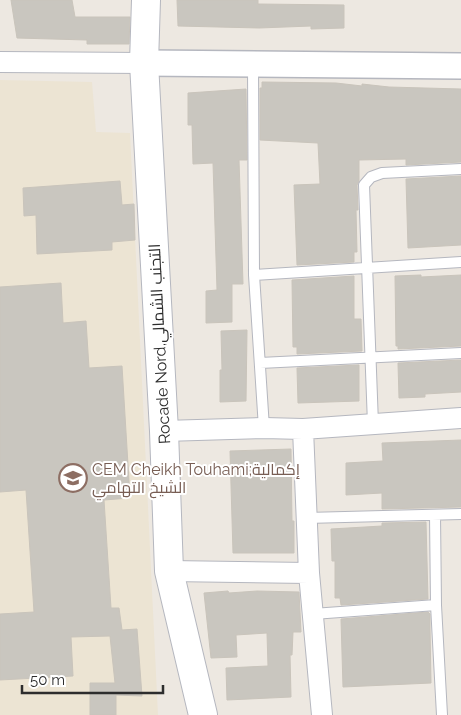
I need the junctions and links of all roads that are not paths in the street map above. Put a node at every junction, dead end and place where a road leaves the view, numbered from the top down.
1 (146, 0) edge
2 (0, 62) edge
3 (144, 63) junction
4 (254, 63) junction
5 (461, 66) edge
6 (461, 169) edge
7 (461, 262) edge
8 (368, 267) junction
9 (254, 275) junction
10 (461, 353) edge
11 (371, 358) junction
12 (260, 363) junction
13 (461, 418) edge
14 (373, 424) junction
15 (264, 428) junction
16 (303, 430) junction
17 (164, 431) junction
18 (461, 514) edge
19 (435, 515) junction
20 (306, 518) junction
21 (169, 571) junction
22 (310, 573) junction
23 (436, 605) junction
24 (313, 614) junction
25 (203, 715) edge
26 (322, 715) edge
27 (442, 715) edge

1 - 3 main road, Rocade Nord,التجنب الشمالي
2 - 3 street
3 - 4 street
3 - 17 main road, Rocade Nord,التجنب الشمالي
4 - 5 street
4 - 9 lane
6 - 8 lane
7 - 8 lane
8 - 9 lane
8 - 11 lane
9 - 12 lane
10 - 11 lane
11 - 12 lane
11 - 14 lane
12 - 15 lane
13 - 14 street
14 - 16 street
15 - 16 street
15 - 17 street
16 - 20 street
17 - 21 main road, Rocade Nord,التجنب الشمالي
18 - 19 lane
19 - 20 lane
19 - 23 lane
20 - 22 street
21 - 22 street
21 - 25 main road, Rocade Nord,التجنب الشمالي
22 - 24 street
23 - 24 lane
23 - 27 lane
24 - 26 street

